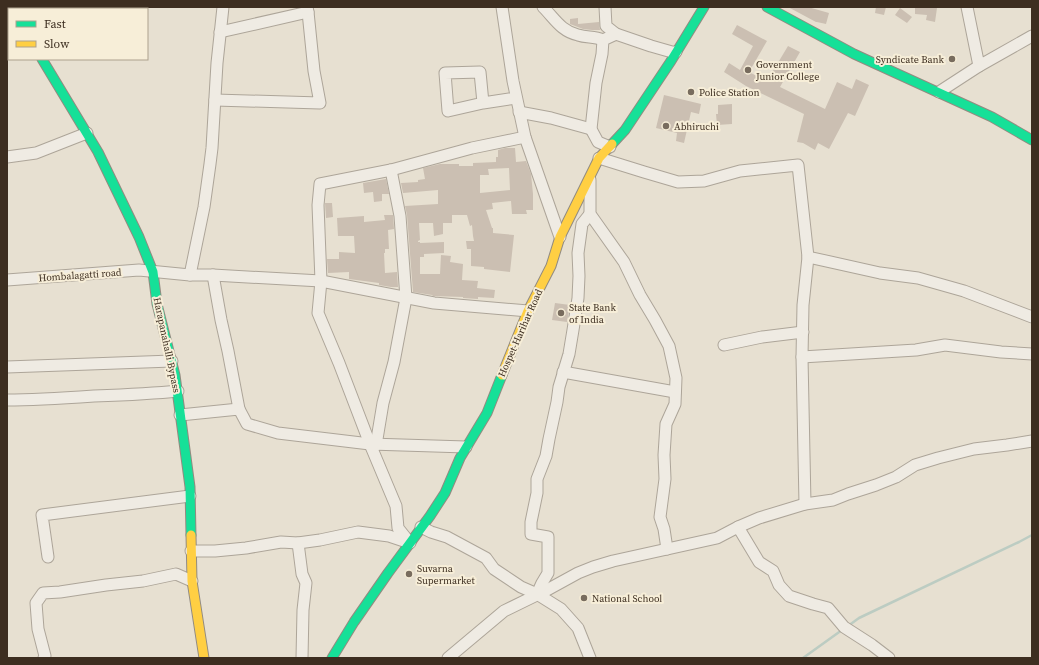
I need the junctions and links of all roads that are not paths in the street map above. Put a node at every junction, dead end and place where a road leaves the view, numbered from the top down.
1 (223, 7) edge
2 (502, 7) edge
3 (544, 7) edge
4 (605, 7) edge
5 (704, 7) edge
6 (767, 7) edge
7 (967, 7) edge
8 (308, 10) edge
9 (220, 32) junction
10 (616, 34) junction
11 (1032, 36) edge
12 (603, 40) junction
13 (676, 52) junction
14 (43, 60) edge
15 (979, 66) junction
16 (939, 92) junction
17 (516, 98) junction
18 (215, 100) junction
19 (483, 103) junction
20 (519, 112) junction
21 (591, 129) junction
22 (87, 133) junction
23 (524, 137) junction
24 (1032, 140) edge
25 (610, 147) junction
26 (7, 156) edge
27 (599, 158) junction
28 (391, 170) junction
29 (590, 175) junction
30 (590, 214) junction
31 (560, 237) junction
32 (808, 256) junction
33 (153, 272) junction
34 (190, 275) junction
35 (213, 275) junction
36 (7, 280) edge
37 (320, 281) junction
38 (406, 298) junction
39 (528, 311) junction
40 (1032, 317) edge
41 (803, 332) junction
42 (724, 345) dead end
43 (1032, 354) edge
44 (802, 357) junction
45 (172, 361) junction
46 (7, 368) edge
47 (563, 372) junction
48 (178, 392) junction
49 (675, 392) junction
50 (7, 400) edge
51 (239, 409) junction
52 (180, 415) junction
53 (1032, 441) edge
54 (373, 445) junction
55 (466, 447) junction
56 (190, 496) junction
57 (805, 504) junction
58 (738, 527) junction
59 (421, 528) junction
60 (298, 543) junction
61 (410, 543) junction
62 (667, 549) junction
63 (191, 551) junction
64 (48, 557) dead end
65 (192, 581) junction
66 (538, 594) junction
67 (44, 658) edge
68 (204, 658) edge
69 (302, 658) edge
70 (332, 658) edge
71 (448, 658) edge
72 (590, 658) edge
73 (889, 658) edge

1 - 9 street
2 - 17 street
3 - 12 street
4 - 10 street
5 - 13 main road, Hospet-Harihar Road
6 - 16 main road
7 - 15 street
8 - 9 street
8 - 18 street
9 - 18 street
10 - 12 street
10 - 13 street
11 - 15 street
12 - 21 street
13 - 25 main road, Hospet-Harihar Road
14 - 22 main road, Harapanahalli Bypass
15 - 16 street
16 - 24 main road
17 - 19 street
17 - 20 street
18 - 34 street
19 - 19 street
20 - 21 street
20 - 23 street
21 - 25 street
22 - 26 street
22 - 33 main road, Harapanahalli Bypass
23 - 28 street
23 - 31 street
25 - 27 main road, Hospet-Harihar Road
27 - 29 main road, Hospet-Harihar Road
27 - 32 street
28 - 37 street
28 - 38 street
29 - 30 street
29 - 31 main road, Hospet-Harihar Road
30 - 47 street
30 - 49 street
31 - 39 main road, Hospet-Harihar Road
32 - 40 street
32 - 41 street
33 - 34 street, Hombalagatti road
33 - 36 street, Hombalagatti road
33 - 45 main road, Harapanahalli Bypass
34 - 35 street, Hombalagatti road
35 - 37 street, Hombalagatti road
35 - 51 street
37 - 38 street, Hombalagatti road
37 - 54 street
38 - 39 street, Hombalagatti road
38 - 54 street
39 - 55 main road, Hospet-Harihar Road
41 - 42 street
41 - 44 street
43 - 44 street
44 - 57 street
45 - 46 street
45 - 48 main road, Harapanahalli Bypass
47 - 49 street
47 - 66 street
48 - 50 street
48 - 52 main road, Harapanahalli Bypass
49 - 62 street
51 - 52 street
51 - 54 street
52 - 56 main road, Harapanahalli Bypass
53 - 57 street
54 - 55 street
54 - 61 street
55 - 59 main road, Hospet-Harihar Road
56 - 63 main road, Harapanahalli Bypass
56 - 64 street
57 - 58 street
58 - 62 street
58 - 73 street
59 - 61 main road, Hospet-Harihar Road
59 - 66 street
60 - 61 street
60 - 63 street
60 - 69 street
61 - 70 main road, Hospet-Harihar Road
62 - 66 street
63 - 65 main road, Harapanahalli Bypass
65 - 67 street
65 - 68 main road, Harapanahalli Bypass
66 - 71 street
66 - 72 street

